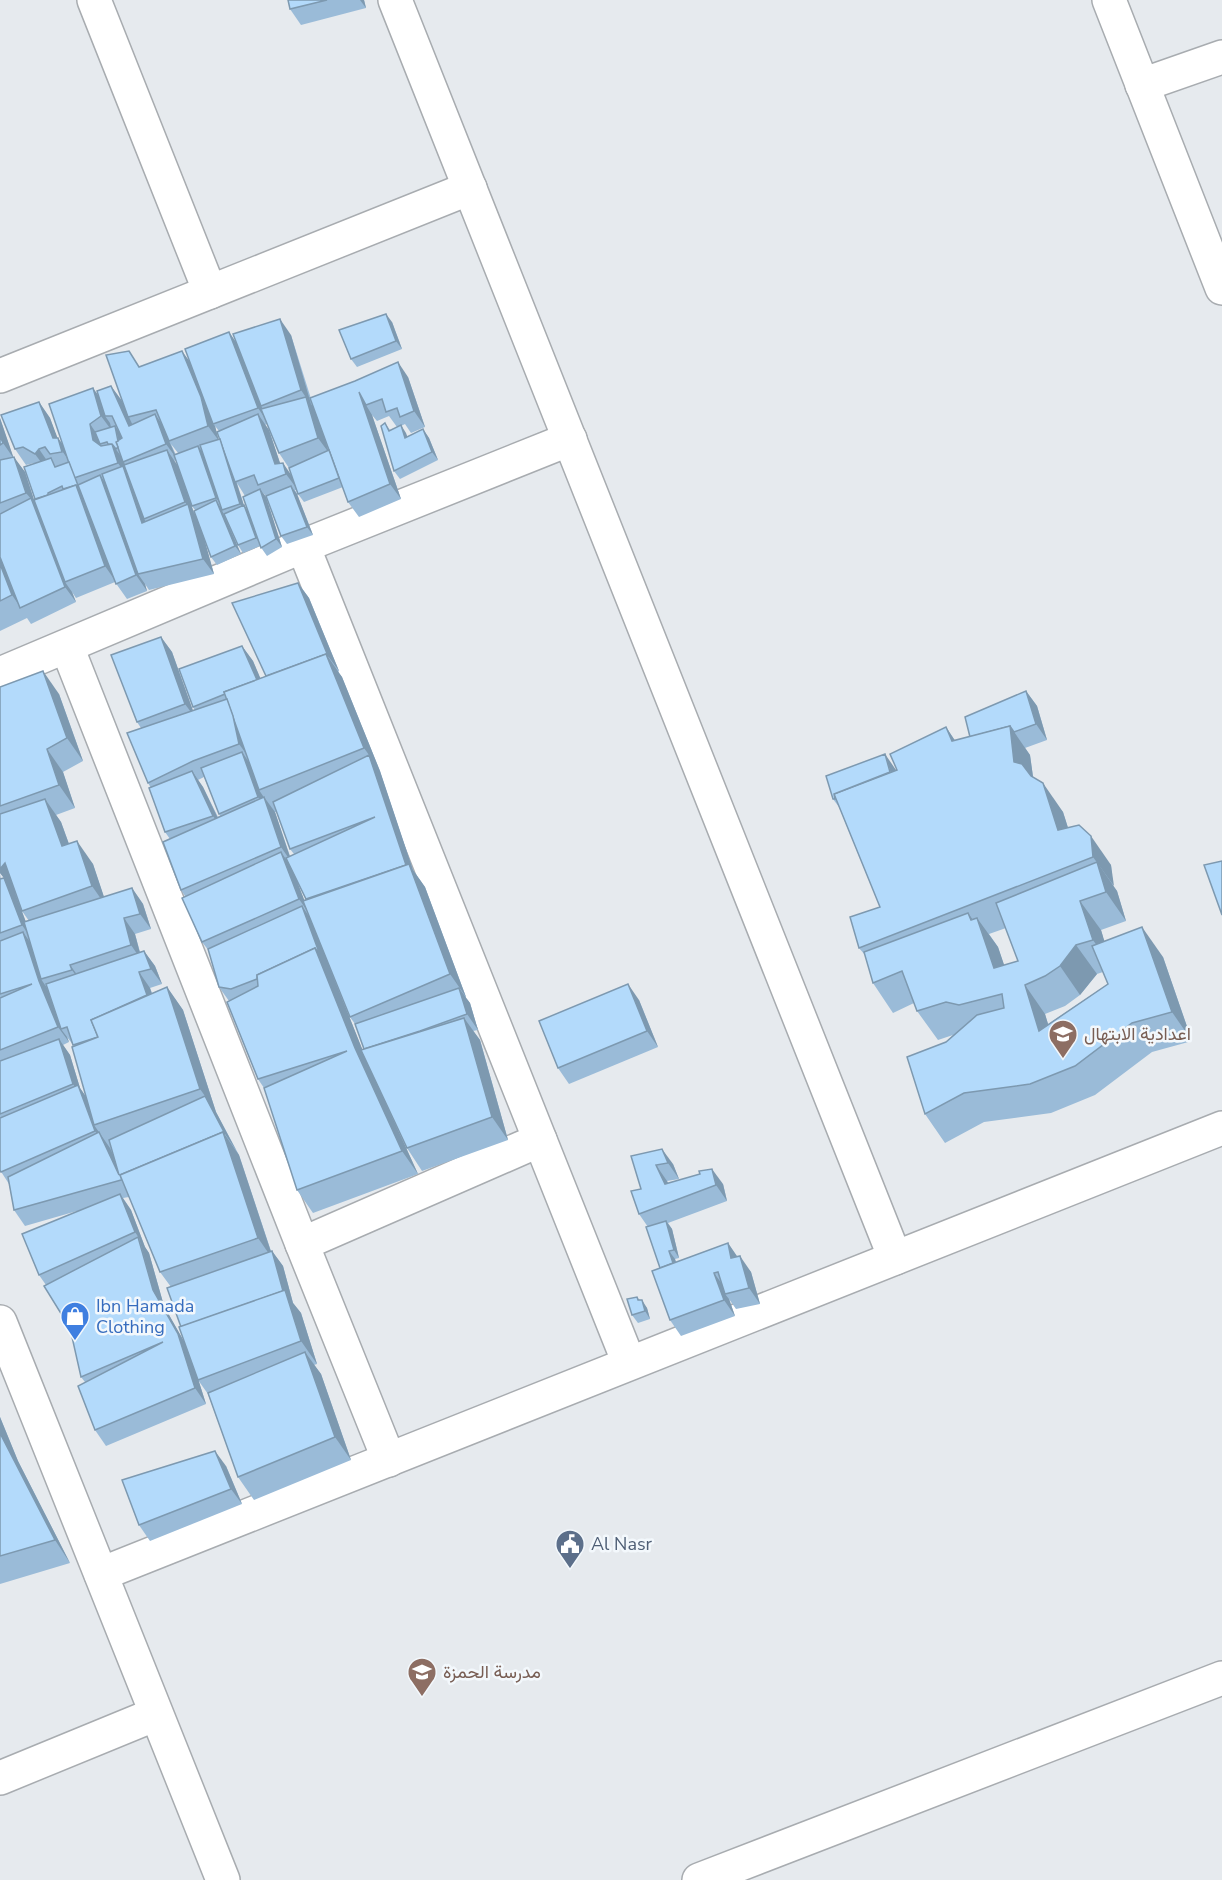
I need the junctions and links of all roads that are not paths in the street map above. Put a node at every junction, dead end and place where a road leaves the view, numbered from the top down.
1 (94, 0) edge
2 (395, 0) edge
3 (1109, 0) edge
4 (1222, 57) edge
5 (1142, 85) junction
6 (470, 188) junction
7 (1222, 288) edge
8 (210, 292) junction
9 (0, 376) edge
10 (570, 439) junction
11 (303, 546) junction
12 (67, 647) junction
13 (0, 674) edge
14 (1222, 1128) edge
15 (540, 1140) junction
16 (302, 1244) junction
17 (895, 1258) junction
18 (0, 1322) edge
19 (629, 1363) junction
20 (389, 1460) junction
21 (101, 1574) junction
22 (1222, 1678) edge
23 (156, 1714) junction
24 (0, 1778) edge
25 (223, 1880) edge
26 (699, 1880) edge

1 - 8 street
2 - 6 street
3 - 5 street
4 - 5 street
5 - 7 street
6 - 8 street
6 - 10 street
8 - 9 street
10 - 11 street
10 - 17 street
11 - 12 street
11 - 15 street
12 - 13 street
12 - 16 street
14 - 17 street
15 - 16 street
15 - 19 street
16 - 20 street
17 - 19 street
18 - 21 street
19 - 20 street
20 - 21 street
21 - 23 street
22 - 26 street
23 - 24 street
23 - 25 street

